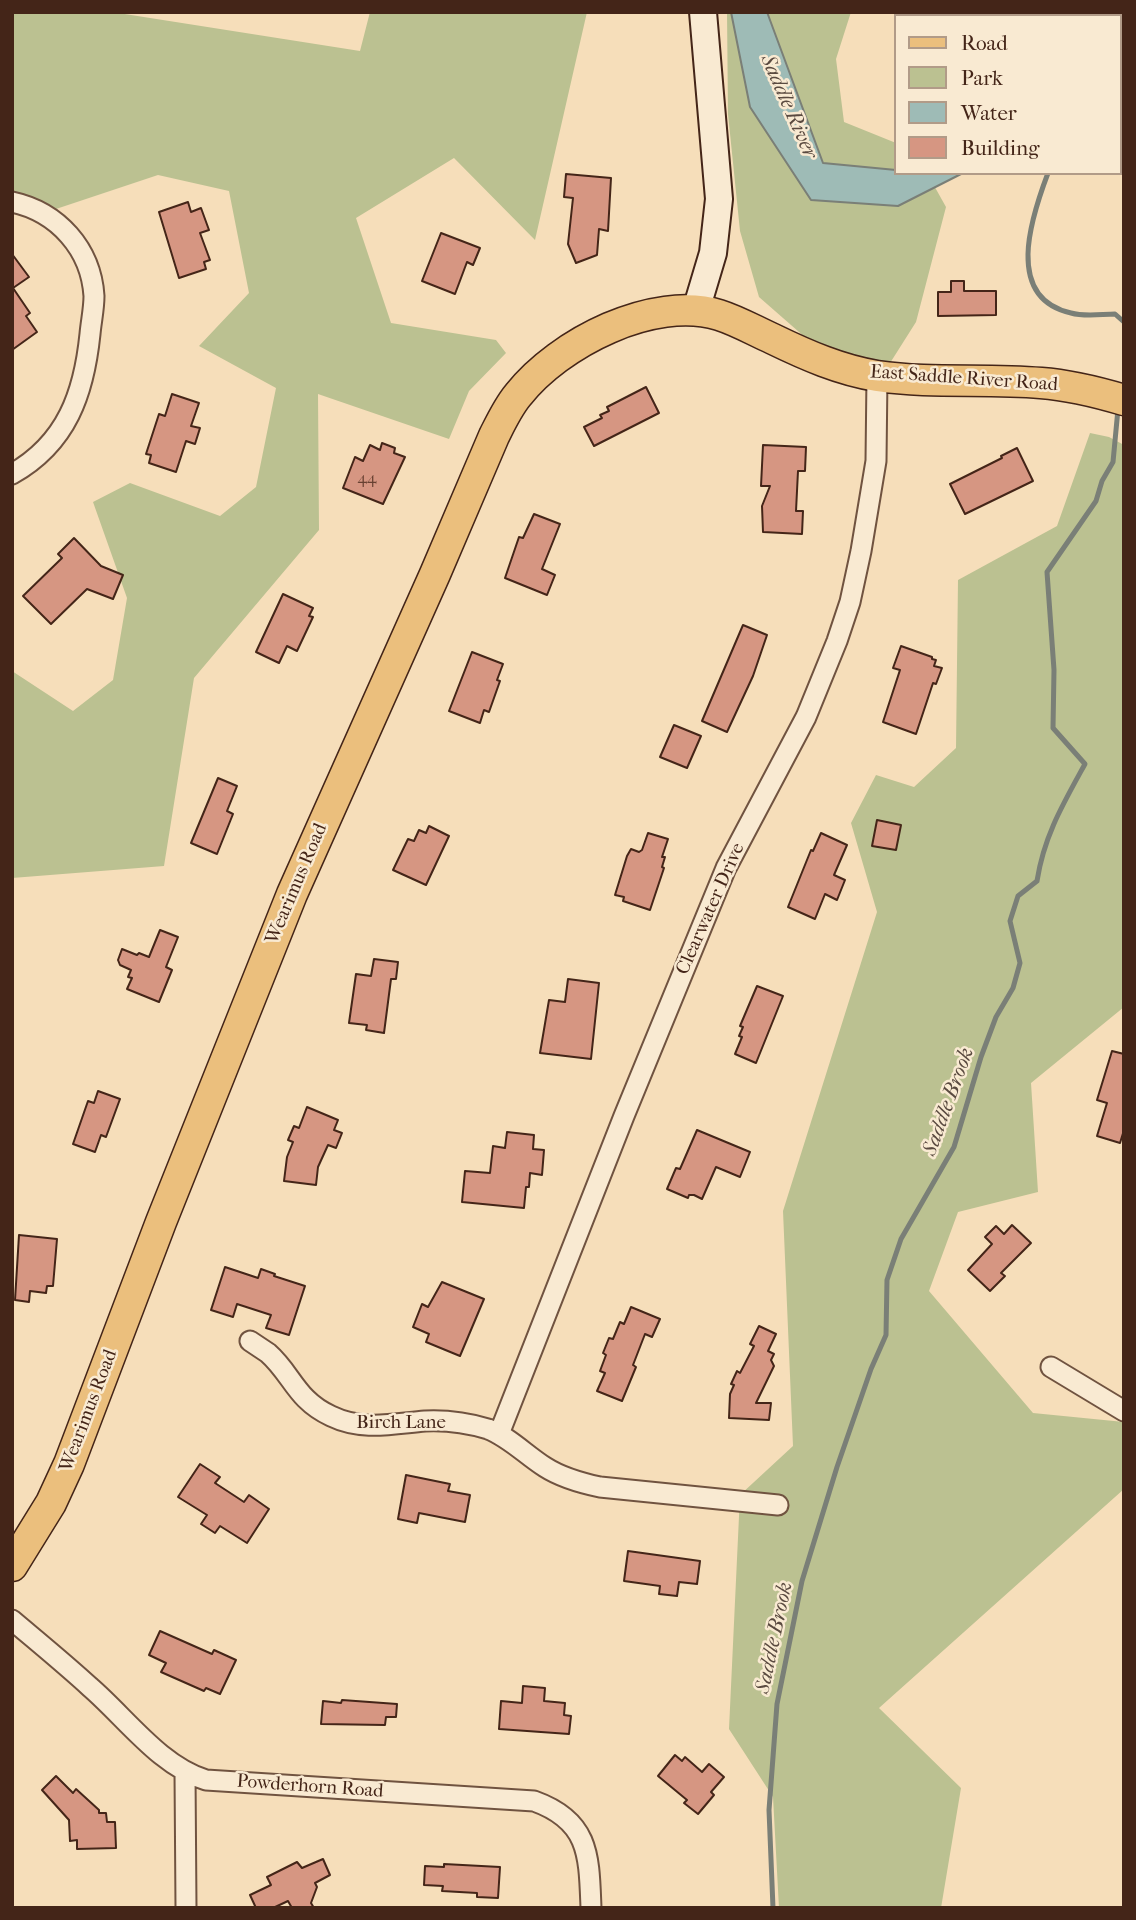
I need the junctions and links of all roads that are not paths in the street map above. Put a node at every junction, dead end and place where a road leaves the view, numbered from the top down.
1 (703, 12) edge
2 (12, 202) edge
3 (696, 310) junction
4 (877, 376) junction
5 (1115, 398) edge
6 (12, 474) edge
7 (250, 1341) dead end
8 (1051, 1367) dead end
9 (1124, 1411) edge
10 (499, 1434) junction
11 (778, 1505) dead end
12 (12, 1566) edge
13 (12, 1620) edge
14 (185, 1773) junction
15 (186, 1908) edge
16 (591, 1908) edge

1 - 3 main road
2 - 6 street
3 - 4 main road, East Saddle River Road
3 - 12 main road, Wearimus Road
4 - 5 main road, East Saddle River Road
4 - 10 street, Clearwater Drive
7 - 10 street, Birch Lane
8 - 9 street
10 - 11 street, Birch Lane
13 - 14 street, Powderhorn Road
14 - 15 street
14 - 16 street, Powderhorn Road

